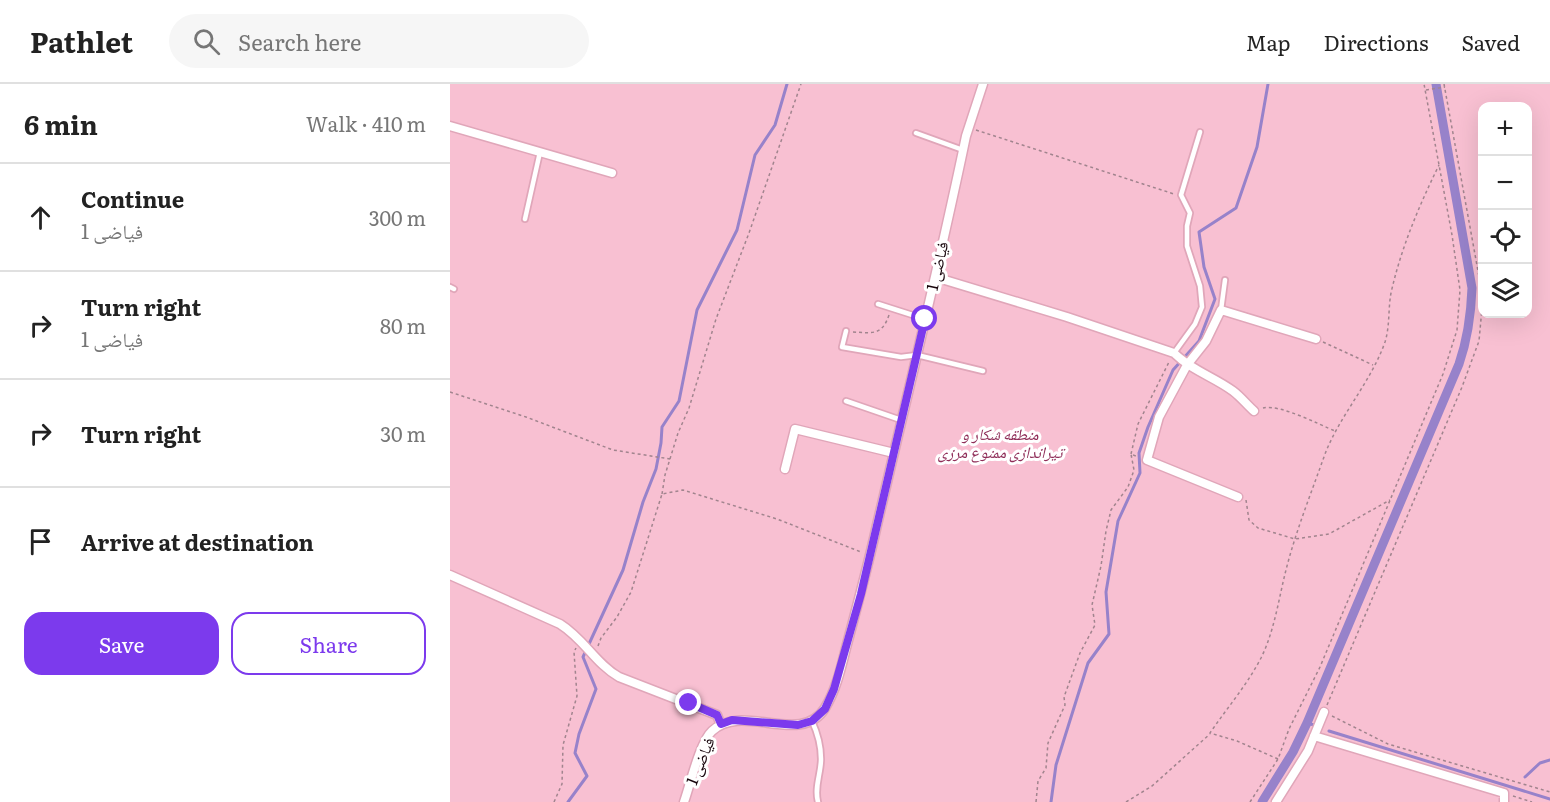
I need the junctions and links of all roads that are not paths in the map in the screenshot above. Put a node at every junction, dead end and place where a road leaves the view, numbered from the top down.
1 (983, 84) edge
2 (450, 126) edge
3 (1200, 132) dead end
4 (916, 133) dead end
5 (963, 150) junction
6 (540, 152) junction
7 (612, 173) dead end
8 (525, 219) dead end
9 (935, 277) junction
10 (1225, 280) dead end
11 (878, 304) dead end
12 (1221, 310) junction
13 (925, 319) junction
14 (846, 331) road end
15 (1316, 339) road end
16 (917, 355) junction
17 (1181, 359) junction
18 (983, 371) dead end
19 (846, 401) dead end
20 (1254, 411) road end
21 (902, 420) junction
22 (894, 453) junction
23 (784, 469) dead end
24 (1238, 496) road end
25 (450, 575) edge
26 (1324, 712) road end
27 (812, 721) junction
28 (721, 724) junction
29 (1314, 736) junction
30 (1504, 798) edge
31 (684, 802) edge
32 (818, 802) edge
33 (1276, 802) edge

1 - 5 street, فیاضی 1
2 - 6 street
3 - 17 lane
4 - 5 lane
5 - 9 street, فیاضی 1
6 - 7 street
6 - 8 lane
9 - 13 street, فیاضی 1
9 - 17 street
10 - 12 lane
11 - 13 lane
12 - 15 street
12 - 17 street
13 - 16 street, فیاضی 1
14 - 16 lane
16 - 18 lane
16 - 21 street, فیاضی 1
17 - 20 street
17 - 24 street
19 - 21 lane
21 - 22 street, فیاضی 1
22 - 23 street
22 - 27 street, فیاضی 1
25 - 28 street
26 - 29 street
27 - 28 street, فیاضی 1
27 - 32 lane
28 - 31 street, فیاضی 1
29 - 30 street
29 - 33 street

